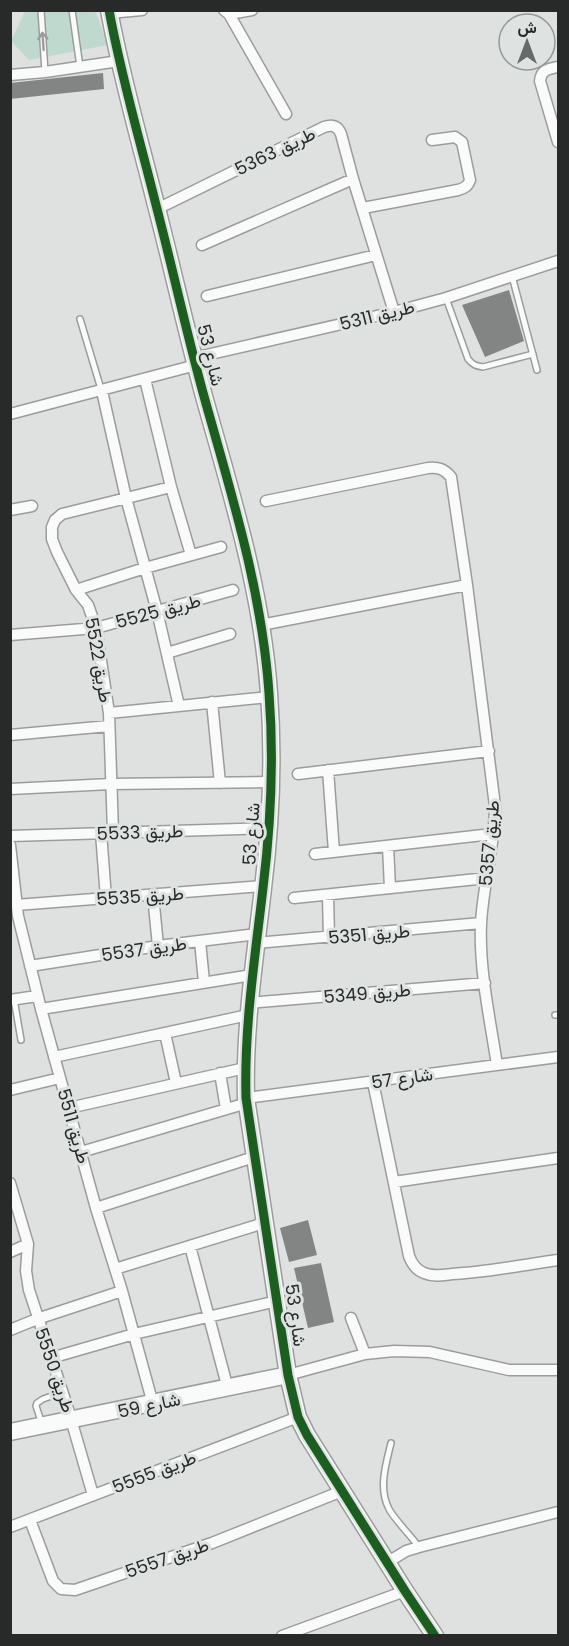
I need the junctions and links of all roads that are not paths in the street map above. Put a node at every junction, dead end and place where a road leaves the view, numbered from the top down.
1 (41, 10) edge
2 (72, 10) edge
3 (142, 10) edge
4 (252, 10) edge
5 (109, 12) edge
6 (227, 12) edge
7 (119, 61) junction
8 (80, 67) junction
9 (558, 67) edge
10 (45, 72) junction
11 (10, 75) edge
12 (286, 114) dead end
13 (432, 141) dead end
14 (558, 142) edge
15 (353, 179) junction
16 (363, 208) junction
17 (157, 209) junction
18 (202, 245) dead end
19 (376, 255) junction
20 (558, 261) edge
21 (512, 276) junction
22 (207, 296) dead end
23 (446, 297) junction
24 (394, 312) junction
25 (80, 319) dead end
26 (533, 354) junction
27 (195, 362) junction
28 (537, 370) dead end
29 (145, 379) junction
30 (102, 391) junction
31 (10, 414) edge
32 (171, 487) junction
33 (126, 498) junction
34 (266, 501) dead end
35 (32, 506) dead end
36 (10, 510) edge
37 (221, 547) dead end
38 (191, 555) junction
39 (145, 568) junction
40 (467, 585) junction
41 (76, 590) junction
42 (233, 590) dead end
43 (157, 611) junction
44 (261, 625) junction
45 (96, 628) junction
46 (230, 634) dead end
47 (10, 635) edge
48 (167, 653) junction
49 (269, 697) junction
50 (212, 702) junction
51 (179, 706) junction
52 (109, 713) junction
53 (110, 726) junction
54 (10, 735) edge
55 (489, 751) junction
56 (328, 770) junction
57 (298, 774) dead end
58 (271, 782) junction
59 (220, 783) junction
60 (111, 784) junction
61 (10, 789) edge
62 (269, 828) junction
63 (113, 832) junction
64 (101, 833) junction
65 (492, 834) junction
66 (10, 836) edge
67 (10, 845) edge
68 (388, 846) junction
69 (334, 852) junction
70 (315, 854) dead end
71 (487, 878) junction
72 (263, 886) junction
73 (390, 888) junction
74 (153, 894) junction
75 (327, 895) junction
76 (106, 898) junction
77 (294, 898) dead end
78 (15, 913) edge
79 (481, 923) junction
80 (329, 938) junction
81 (257, 939) junction
82 (200, 941) junction
83 (158, 946) junction
84 (30, 966) junction
85 (252, 975) junction
86 (204, 982) junction
87 (485, 983) junction
88 (38, 996) junction
89 (12, 1000) edge
90 (41, 1009) junction
91 (249, 1009) junction
92 (165, 1033) junction
93 (21, 1040) dead end
94 (558, 1057) edge
95 (54, 1058) junction
96 (497, 1065) junction
97 (245, 1068) junction
98 (220, 1073) junction
99 (60, 1078) junction
100 (373, 1082) junction
101 (176, 1083) junction
102 (10, 1090) edge
103 (246, 1101) junction
104 (69, 1108) junction
105 (226, 1109) junction
106 (81, 1152) junction
107 (254, 1157) junction
108 (558, 1158) edge
109 (394, 1182) junction
110 (10, 1184) edge
111 (96, 1208) junction
112 (264, 1223) junction
113 (28, 1244) junction
114 (190, 1246) junction
115 (10, 1252) edge
116 (558, 1260) edge
117 (115, 1269) junction
118 (122, 1291) junction
119 (277, 1301) junction
120 (210, 1316) junction
121 (351, 1318) dead end
122 (38, 1319) junction
123 (10, 1330) edge
124 (134, 1334) junction
125 (364, 1354) junction
126 (51, 1358) junction
127 (558, 1370) edge
128 (288, 1375) junction
129 (228, 1389) junction
130 (63, 1392) junction
131 (153, 1404) junction
132 (298, 1417) junction
133 (72, 1420) junction
134 (42, 1426) junction
135 (10, 1432) edge
136 (391, 1443) dead end
137 (342, 1491) junction
138 (93, 1495) junction
139 (558, 1512) edge
140 (30, 1520) junction
141 (10, 1527) edge
142 (419, 1547) junction
143 (388, 1562) junction
144 (405, 1591) junction
145 (282, 1635) edge
146 (435, 1635) edge

10 -> 1 lane
2 - 8 lane
3 - 5 street
4 - 6 street
5 - 7 street, شارع 53
6 - 12 street
7 - 8 street
7 - 17 street, شارع 53
8 - 10 street
9 - 14 street
10 - 11 street
13 - 16 street
15 - 16 street, طريق 5363
15 - 17 street, طريق 5363
15 - 18 street
16 - 19 street, طريق 5363
17 - 27 street, شارع 53
19 - 22 street
19 - 24 street, طريق 5363
20 - 21 street, طريق 5311
21 - 23 street, طريق 5311
21 - 26 lane
23 - 24 street, طريق 5311
23 - 26 lane
24 - 27 street, طريق 5311
25 - 30 lane
26 - 28 lane
27 - 29 street, طريق 5311
27 - 44 street, شارع 53
29 - 30 street, طريق 5311
29 - 32 street
30 - 31 street, طريق 5311
30 - 33 street
32 - 33 street
32 - 38 street
33 - 39 street
33 - 41 street, طريق 5522
34 - 40 street, طريق 5357
35 - 36 street
37 - 38 street
38 - 39 street
39 - 41 street
39 - 43 street
40 - 44 street
40 - 55 street, طريق 5357
41 - 45 street, طريق 5522
42 - 43 street, طريق 5525
43 - 45 street, طريق 5525
43 - 48 street
44 - 49 street, شارع 53
45 - 47 street, طريق 5525
45 - 52 street, طريق 5522
46 - 48 street
48 - 51 street
49 - 50 street
49 - 58 street, شارع 53
50 - 51 street
50 - 59 street
51 - 52 street
52 - 53 street, طريق 5522
53 - 54 street
53 - 60 street, طريق 5522
55 - 56 street
55 - 65 street, طريق 5357
56 - 57 street
56 - 69 street
58 - 59 street
58 - 62 street, شارع 53
59 - 60 street
60 - 61 street
60 - 63 street, طريق 5522
62 - 63 street, طريق 5533
62 - 72 street, شارع 53
63 - 64 street, طريق 5533
64 - 66 street, طريق 5533
64 - 76 street
65 - 68 street
65 - 71 street, طريق 5357
67 - 78 street, طريق 5511
68 - 69 street
68 - 73 street
69 - 70 street
71 - 73 street
71 - 79 street, طريق 5357
72 - 74 street, طريق 5535
72 - 81 street, شارع 53
73 - 75 street
74 - 76 street, طريق 5535
74 - 83 street
75 - 77 street
75 - 80 street
76 - 78 street, طريق 5535
78 - 84 street, طريق 5511
79 - 80 street, طريق 5351
79 - 87 street, طريق 5357
80 - 81 street, طريق 5351
81 - 82 street, طريق 5537
81 - 85 street, شارع 53
82 - 83 street, طريق 5537
82 - 86 street
83 - 84 street, طريق 5537
84 - 88 street, طريق 5511
85 - 86 street
85 - 91 street, شارع 53
86 - 90 street
87 - 91 street, طريق 5349
87 - 96 street, طريق 5357
88 - 89 street
88 - 90 street, طريق 5511
89 - 93 lane
90 - 95 street, طريق 5511
91 - 92 street, طريق 5349
91 - 97 street, شارع 53
92 - 95 street, طريق 5349
92 - 101 street
94 - 96 street, شارع 57
95 - 99 street, طريق 5511
96 - 100 street, شارع 57
97 - 98 street
97 - 103 street, شارع 53
98 - 101 street
98 - 105 street
99 - 102 street
99 - 104 street, طريق 5511
100 - 103 street, شارع 57
100 - 109 street
101 - 104 street
103 - 105 street, شارع 57
103 - 107 street, شارع 53
104 - 106 street, طريق 5511
105 - 106 street, شارع 57
106 - 111 street, طريق 5511
107 - 111 street
107 - 112 street, شارع 53
108 - 109 street
109 - 116 street
110 - 113 street, طريق 5550
111 - 117 street, طريق 5511
112 - 114 street
112 - 119 street, شارع 53
113 - 115 street
113 - 122 street, طريق 5550
114 - 117 street
114 - 120 street
117 - 118 street, طريق 5511
118 - 122 street
118 - 124 street, طريق 5511
119 - 120 street
119 - 128 street, شارع 53
120 - 124 street
120 - 129 street
121 - 125 street
122 - 123 street
122 - 126 street, طريق 5550
124 - 126 street
124 - 131 street, طريق 5511
125 - 127 street
125 - 128 street
126 - 130 street, طريق 5550
128 - 129 street, شارع 59
128 - 132 street, شارع 53
129 - 131 street, شارع 59
130 - 133 street, طريق 5550
130 - 134 lane
131 - 133 street, شارع 59
132 - 137 street, شارع 53
132 - 138 street, طريق 5555
133 - 134 street, شارع 59
133 - 138 street, طريق 5550
134 - 135 street, شارع 59
136 - 142 lane
137 - 140 street, طريق 5557
137 - 143 street, شارع 53
138 - 140 street, طريق 5555
139 - 142 street
140 - 141 street, طريق 5555
142 - 143 street
143 - 144 street, شارع 53
144 - 145 street
144 - 146 street, شارع 53

